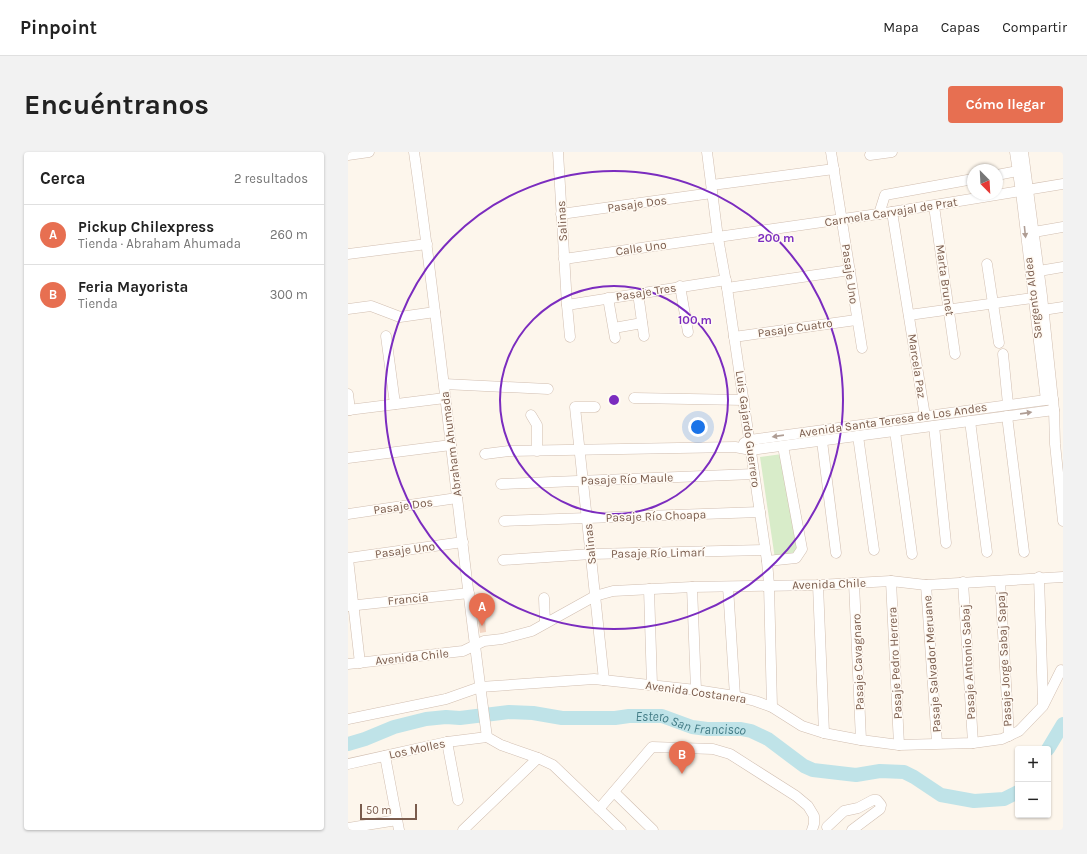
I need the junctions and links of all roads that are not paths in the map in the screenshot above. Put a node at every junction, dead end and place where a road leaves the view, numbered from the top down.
1 (369, 152) edge
2 (414, 152) edge
3 (558, 152) edge
4 (706, 152) edge
5 (831, 152) edge
6 (892, 152) edge
7 (1015, 152) edge
8 (1024, 152) edge
9 (348, 155) edge
10 (870, 155) dead end
11 (834, 169) junction
12 (1018, 171) junction
13 (1003, 174) edge
14 (967, 180) edge
15 (1063, 184) edge
16 (712, 189) junction
17 (1024, 191) junction
18 (934, 206) junction
19 (892, 212) junction
20 (561, 214) junction
21 (880, 214) junction
22 (841, 219) junction
23 (1063, 227) edge
24 (1034, 232) junction
25 (718, 238) junction
26 (427, 244) junction
27 (348, 254) edge
28 (564, 259) junction
29 (988, 264) dead end
30 (1063, 267) edge
31 (850, 270) junction
32 (1039, 271) junction
33 (726, 284) junction
34 (680, 286) junction
35 (638, 293) junction
36 (1037, 297) junction
37 (608, 298) junction
38 (993, 303) junction
39 (567, 305) junction
40 (1063, 306) edge
41 (348, 309) edge
42 (949, 309) junction
43 (1043, 310) junction
44 (435, 312) junction
45 (909, 315) junction
46 (856, 320) junction
47 (642, 323) junction
48 (614, 328) junction
49 (688, 332) dead end
50 (386, 336) dead end
51 (644, 336) dead end
52 (570, 337) dead end
53 (734, 337) junction
54 (615, 338) dead end
55 (999, 343) dead end
56 (862, 348) dead end
57 (955, 354) dead end
58 (1002, 354) dead end
59 (444, 384) junction
60 (548, 389) dead end
61 (348, 394) edge
62 (445, 398) junction
63 (634, 398) dead end
64 (1049, 399) junction
65 (744, 400) junction
66 (395, 404) junction
67 (1008, 404) junction
68 (595, 407) dead end
69 (349, 410) edge
70 (1050, 410) junction
71 (531, 415) dead end
72 (924, 416) junction
73 (1008, 416) junction
74 (970, 421) junction
75 (934, 426) junction
76 (895, 431) junction
77 (858, 436) junction
78 (750, 440) junction
79 (822, 441) junction
80 (451, 445) junction
81 (783, 446) junction
82 (735, 447) junction
83 (1058, 449) edge
84 (751, 450) junction
85 (538, 451) junction
86 (580, 451) junction
87 (485, 454) dead end
88 (348, 458) edge
89 (754, 474) junction
90 (584, 480) junction
91 (501, 484) dead end
92 (457, 498) junction
93 (760, 512) junction
94 (348, 514) edge
95 (588, 519) junction
96 (504, 520) dead end
97 (1063, 521) edge
98 (463, 542) junction
99 (946, 543) dead end
100 (765, 550) junction
101 (874, 550) dead end
102 (987, 552) dead end
103 (1024, 552) dead end
104 (836, 553) dead end
105 (591, 554) junction
106 (912, 554) dead end
107 (348, 559) edge
108 (503, 560) dead end
109 (767, 561) junction
110 (1039, 577) junction
111 (1063, 577) edge
112 (891, 581) junction
113 (1000, 581) junction
114 (963, 582) junction
115 (854, 583) junction
116 (769, 585) junction
117 (818, 585) junction
118 (926, 585) junction
119 (692, 587) junction
120 (728, 587) junction
121 (649, 589) junction
122 (469, 593) junction
123 (595, 596) junction
124 (544, 598) dead end
125 (350, 605) edge
126 (545, 623) junction
127 (475, 646) junction
128 (360, 663) junction
129 (348, 664) edge
130 (1061, 670) dead end
131 (604, 680) junction
132 (652, 685) junction
133 (480, 687) junction
134 (696, 690) junction
135 (735, 696) junction
136 (1043, 706) junction
137 (772, 707) junction
138 (348, 719) edge
139 (486, 732) junction
140 (824, 733) junction
141 (1008, 736) junction
142 (861, 740) junction
143 (447, 742) junction
144 (937, 743) junction
145 (973, 743) junction
146 (899, 745) junction
147 (385, 756) junction
148 (538, 758) junction
149 (348, 764) edge
150 (614, 792) junction
151 (458, 800) dead end
152 (599, 809) junction
153 (397, 820) junction
154 (348, 828) edge
155 (827, 828) dead end
156 (400, 830) edge
157 (463, 830) edge
158 (621, 830) edge
159 (653, 830) edge
160 (812, 830) edge
161 (852, 830) edge

1 - 9 street
2 - 26 street, Abraham Ahumada
3 - 20 street, Salinas
4 - 16 street, Luis Gajardo Guerrero
5 - 11 street, Pasaje Uno
6 - 10 street
7 - 12 street, Sargento Aldea
8 - 17 street, Sargento Aldea
11 - 16 street, Pasaje Dos
11 - 22 street, Pasaje Uno
12 - 13 street
12 - 17 street, Sargento Aldea
14 - 21 street
15 - 17 street, Carmela Carvajal de Prat
16 - 20 street, Pasaje Dos
16 - 25 street, Luis Gajardo Guerrero
17 - 18 street, Carmela Carvajal de Prat
17 - 24 street, Sargento Aldea
17 -> 36 street, Sargento Aldea
18 - 19 street, Carmela Carvajal de Prat
18 - 42 street, Marta Brunet
19 - 21 street, Carmela Carvajal de Prat
19 - 45 street, Marcela Paz
20 - 28 street, Salinas
21 - 22 street, Carmela Carvajal de Prat
22 - 25 street, Carmela Carvajal de Prat
22 - 31 street, Pasaje Uno
23 - 24 street
24 - 32 street, Sargento Aldea
25 - 28 street, Calle Uno
25 - 33 street, Luis Gajardo Guerrero
26 - 27 street
26 - 44 street, Abraham Ahumada
28 - 39 street, Salinas
29 - 38 street
30 - 32 street
31 - 33 street, Pasaje Tres
31 - 46 street, Pasaje Uno
32 - 36 street, Sargento Aldea
33 - 34 street, Pasaje Tres
33 - 53 street, Luis Gajardo Guerrero
34 - 35 street, Pasaje Tres
34 - 49 street
35 - 37 street, Pasaje Tres
35 - 47 street
36 - 38 street
36 - 43 street, Sargento Aldea
36 - 64 street, Sargento Aldea
37 - 39 street, Pasaje Tres
37 - 48 street
38 - 42 street
38 - 55 street
39 - 52 street, Salinas
40 - 43 street
41 - 44 street
42 - 45 street
42 - 57 street, Marta Brunet
43 - 64 street, Sargento Aldea
44 - 59 street, Abraham Ahumada
45 - 72 street, Marcela Paz
46 - 53 street, Pasaje Cuatro
46 - 56 street, Pasaje Uno
47 - 48 street
47 - 51 street
48 - 54 street
50 - 66 street
53 - 65 street, Luis Gajardo Guerrero
58 - 67 street
59 - 60 street
59 - 62 street, Abraham Ahumada
61 - 69 street
62 - 66 street
62 - 80 street, Abraham Ahumada
63 - 65 street
64 - 67 street, Avenida Santa Teresa de Los Andes
64 - 70 street, Sargento Aldea
65 - 78 street, Luis Gajardo Guerrero
66 - 69 street
67 - 72 street, Avenida Santa Teresa de Los Andes
68 - 86 street, Salinas
73 -> 70 street, Avenida Santa Teresa de Los Andes
70 - 83 street, Sargento Aldea
71 - 85 street
72 -> 78 street, Avenida Santa Teresa de Los Andes
73 - 74 street, Avenida Santa Teresa de Los Andes
73 - 103 street
74 - 75 street, Avenida Santa Teresa de Los Andes
74 - 102 street
75 - 76 street, Avenida Santa Teresa de Los Andes
75 - 99 street
76 - 77 street, Avenida Santa Teresa de Los Andes
76 - 106 street
77 - 79 street, Avenida Santa Teresa de Los Andes
77 - 101 street
78 - 82 street, Avenida Santa Teresa de Los Andes
78 - 84 street, Luis Gajardo Guerrero
79 - 81 street, Avenida Santa Teresa de Los Andes
79 - 104 street
80 - 88 street
80 - 92 street, Abraham Ahumada
81 - 84 street, Avenida Santa Teresa de Los Andes
81 - 109 street
82 - 84 street, Avenida Santa Teresa de Los Andes
82 - 86 street, Avenida Santa Teresa de Los Andes
83 - 97 street, Sargento Aldea
84 - 89 street, Luis Gajardo Guerrero
85 - 86 street, Avenida Santa Teresa de Los Andes
85 - 87 street, Avenida Santa Teresa de Los Andes
86 - 90 street, Salinas
89 - 90 street, Pasaje Río Maule
89 - 93 street, Luis Gajardo Guerrero
90 - 91 street, Pasaje Río Maule
90 - 95 street, Salinas
92 - 94 street, Pasaje Dos
92 - 98 street, Abraham Ahumada
93 - 95 street, Pasaje Río Choapa
93 - 100 street, Luis Gajardo Guerrero
95 - 96 street, Pasaje Río Choapa
95 - 105 street, Salinas
98 - 107 street, Pasaje Uno
98 - 122 street, Abraham Ahumada
100 - 105 street, Pasaje Río Limarí
100 - 109 street, Luis Gajardo Guerrero
105 - 108 street, Pasaje Río Limarí
105 - 123 street, Salinas
107 - 125 street
109 - 116 street, Luis Gajardo Guerrero
110 - 111 street, Avenida Chile
110 - 113 street, Avenida Chile
110 - 136 street
112 - 115 street, Avenida Chile
112 - 118 street, Avenida Chile
112 - 146 street, Pasaje Pedro Herrera
113 - 114 street, Avenida Chile
113 - 141 street, Pasaje Jorge Sabaj Sapaj
114 - 118 street, Avenida Chile
114 - 145 street, Pasaje Antonio Sabaj
115 - 117 street, Avenida Chile
115 - 142 street, Pasaje Cavagnaro
116 - 117 street, Avenida Chile
116 - 120 street, Avenida Chile
116 - 137 street, Luis Gajardo Guerrero
117 - 140 street
118 - 144 street, Pasaje Salvador Meruane
119 - 120 street, Avenida Chile
119 - 121 street, Avenida Chile
119 - 134 street
120 - 135 street
121 - 123 street, Avenida Chile
121 - 132 street
122 - 125 street, Francia
122 - 127 street, Abraham Ahumada
123 - 126 street, Avenida Chile
123 - 131 street, Salinas
124 - 126 street
125 - 128 street
126 - 127 street, Avenida Chile
127 - 128 street, Avenida Chile
127 - 133 street, Abraham Ahumada
128 - 129 street, Avenida Chile
130 - 136 street, Avenida Costanera
131 - 132 street, Avenida Costanera
131 - 133 street, Avenida Costanera
132 - 134 street, Avenida Costanera
133 - 138 street, Avenida Costanera
133 - 139 street, Abraham Ahumada
134 - 135 street, Avenida Costanera
135 - 137 street, Avenida Costanera
136 - 141 street, Avenida Costanera
137 - 140 street, Avenida Costanera
139 - 143 street, Los Molles
139 - 148 street
140 - 142 street, Avenida Costanera
141 - 145 street, Avenida Costanera
142 - 146 street, Avenida Costanera
143 - 147 street, Los Molles
143 - 151 street
144 - 145 street, Avenida Costanera
144 - 146 street, Avenida Costanera
147 - 149 street, Los Molles
147 - 153 street
148 - 152 street
148 - 157 street
150 - 152 street
150 - 159 street
150 - 160 street
152 - 158 street
153 - 154 street
153 - 156 street
155 - 161 street

